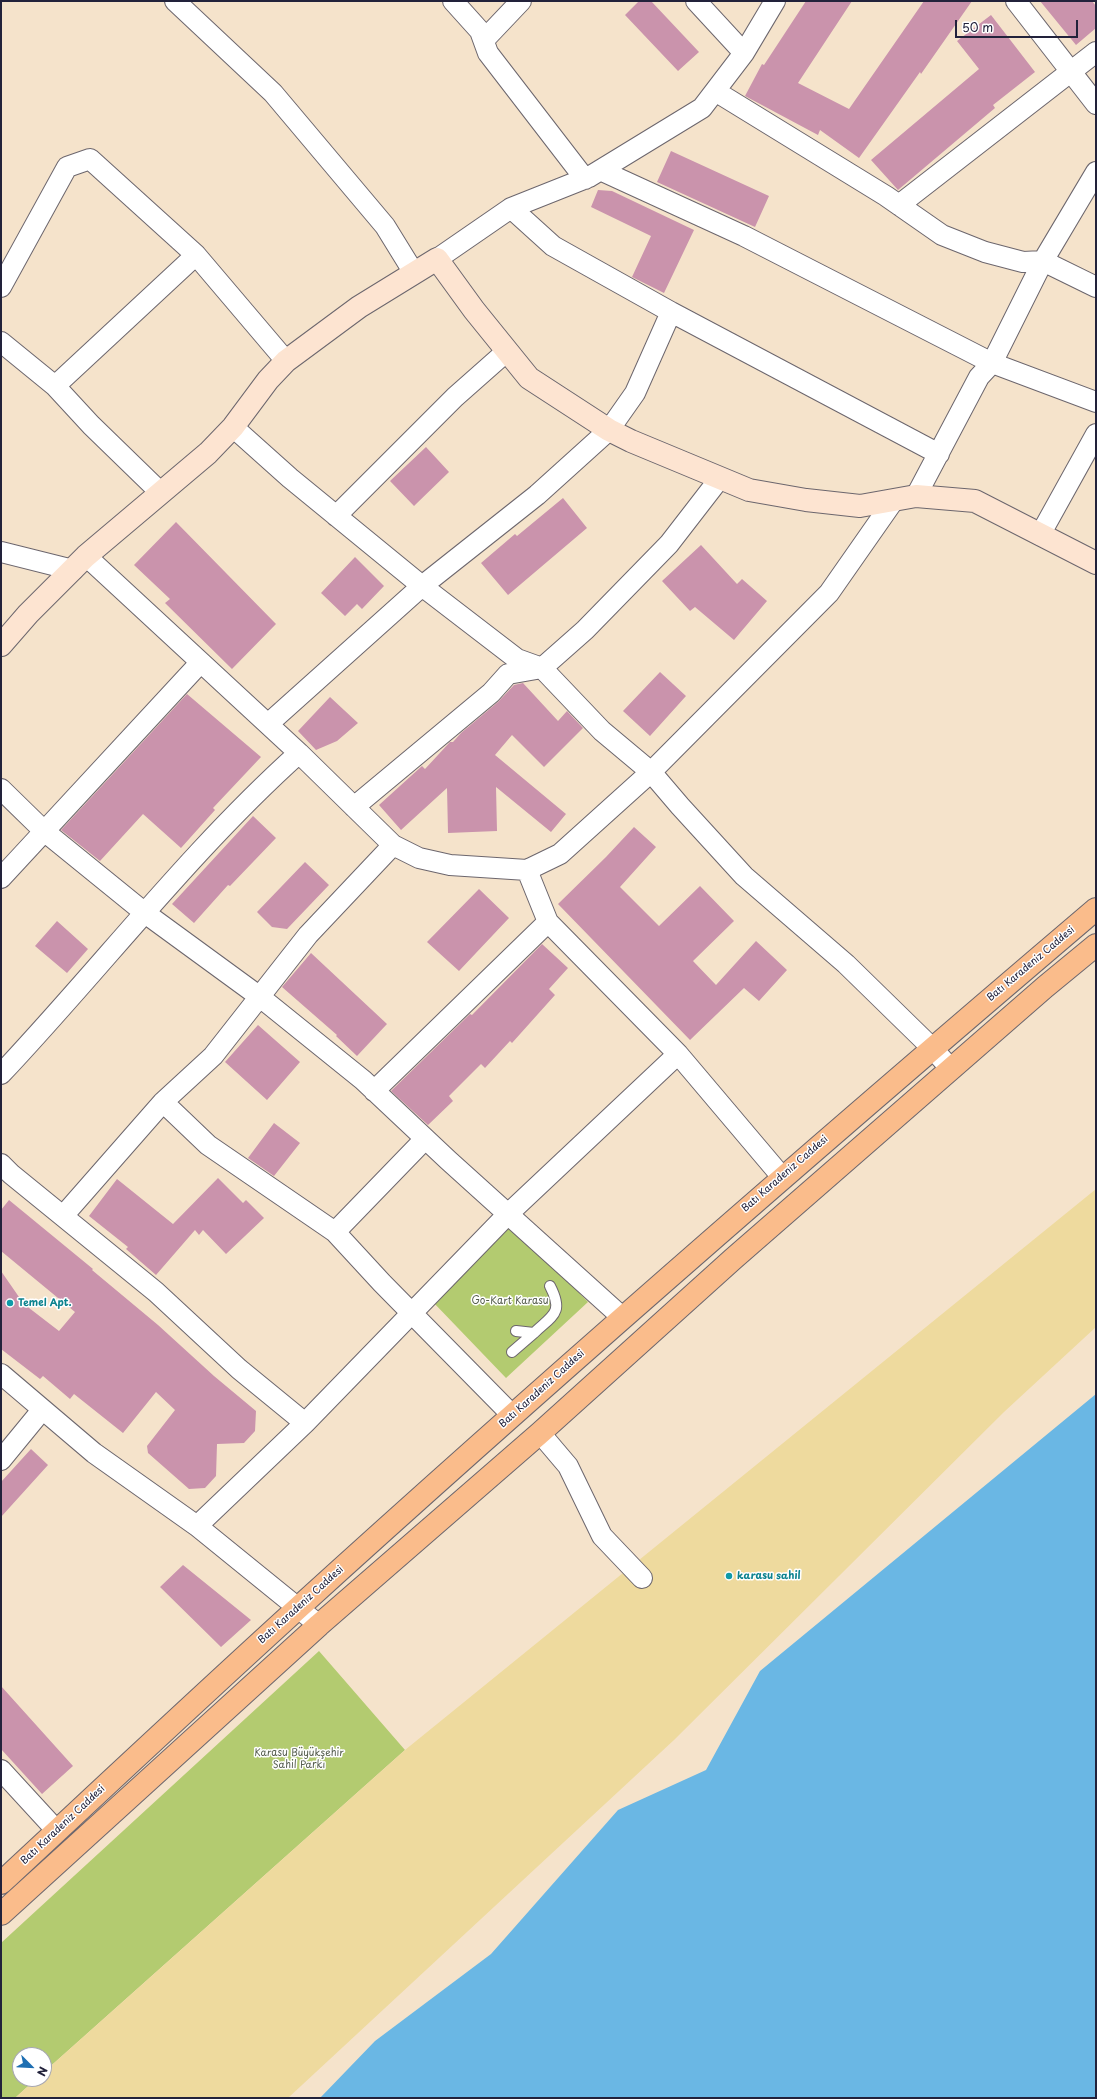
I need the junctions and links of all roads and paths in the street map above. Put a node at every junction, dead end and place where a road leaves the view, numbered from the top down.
1 (175, 1) edge
2 (453, 1) edge
3 (521, 1) edge
4 (696, 1) edge
5 (776, 1) edge
6 (1016, 1) edge
7 (484, 40) junction
8 (1096, 52) edge
9 (744, 53) junction
10 (1070, 71) junction
11 (715, 91) junction
12 (1096, 104) edge
13 (1096, 172) edge
14 (593, 174) junction
15 (899, 205) junction
16 (511, 208) junction
17 (196, 255) junction
18 (437, 258) junction
19 (1043, 261) junction
20 (414, 273) junction
21 (2, 283) edge
22 (1096, 287) edge
23 (671, 312) junction
24 (1, 342) edge
25 (507, 351) junction
26 (286, 361) junction
27 (992, 363) junction
28 (55, 386) junction
29 (1096, 402) edge
30 (233, 427) junction
31 (609, 430) junction
32 (1096, 434) edge
33 (939, 454) junction
34 (720, 478) junction
35 (161, 493) junction
36 (916, 496) junction
37 (894, 500) junction
38 (336, 516) junction
39 (1040, 535) junction
40 (1, 552) edge
41 (79, 563) junction
42 (1096, 563) edge
43 (422, 586) junction
44 (1, 645) edge
45 (200, 663) junction
46 (542, 668) junction
47 (268, 724) junction
48 (299, 753) junction
49 (651, 772) junction
50 (1, 789) edge
51 (354, 807) junction
52 (44, 831) junction
53 (393, 845) junction
54 (527, 870) junction
55 (1, 878) edge
56 (1096, 909) edge
57 (145, 913) junction
58 (548, 922) junction
59 (1096, 945) edge
60 (260, 996) junction
61 (932, 1048) junction
62 (678, 1054) junction
63 (951, 1069) junction
64 (1, 1074) edge
65 (374, 1091) junction
66 (163, 1102) junction
67 (425, 1139) junction
68 (4, 1174) edge
69 (782, 1177) junction
70 (508, 1214) junction
71 (63, 1216) junction
72 (335, 1232) junction
73 (550, 1286) dead end
74 (411, 1313) junction
75 (623, 1318) junction
76 (516, 1330) dead end
77 (534, 1333) junction
78 (512, 1352) dead end
79 (1, 1374) edge
80 (42, 1410) junction
81 (512, 1415) junction
82 (305, 1423) junction
83 (540, 1433) junction
84 (1, 1460) edge
85 (197, 1526) junction
86 (642, 1578) dead end
87 (298, 1608) junction
88 (319, 1626) junction
89 (1, 1770) edge
90 (57, 1831) junction
91 (1, 1882) edge
92 (1, 1914) edge

1 - 20 street
2 - 7 street
3 - 7 street
4 - 9 street
5 - 9 street
6 - 10 street
7 - 14 street
8 - 10 street
9 - 11 street
10 - 12 street
10 - 15 street
11 - 14 street
11 - 15 street
13 - 19 street
14 - 16 street
14 - 27 street
15 - 19 street
16 - 18 street
16 - 23 street
17 - 21 street
17 - 26 street
17 - 28 street
18 - 20 street
18 - 25 street
19 - 22 street
19 - 27 street
20 - 26 street
23 - 31 street
23 - 33 street
24 - 28 street
25 - 31 street
25 - 38 street
26 - 30 street
27 - 29 street
27 - 33 street
28 - 35 street
30 - 35 street
30 - 38 street
31 - 34 street
31 - 43 street
32 - 39 street
33 - 36 street
34 - 37 street
34 - 46 street
35 - 41 street
36 - 37 street
36 - 39 street
37 - 49 street
38 - 43 street
39 - 42 street
40 - 41 street
41 - 44 street
41 - 45 street
43 - 46 street
43 - 47 street
45 - 47 street
45 - 52 street
46 - 49 street
46 - 51 street
47 - 48 street
48 - 51 street
48 - 57 street
49 - 54 street
49 - 61 street
50 - 52 street
51 - 53 street
52 - 55 street
52 - 57 street
53 - 54 street
53 - 60 street
54 - 58 street
56 - 61 main road, Batı Karadeniz Caddesi
57 - 60 street
57 - 64 street
58 - 62 street
58 - 65 street
59 - 63 main road
60 - 65 street
60 - 66 street
61 - 63 street
61 - 69 main road, Batı Karadeniz Caddesi
62 - 69 street
62 - 70 street
63 - 83 main road
65 - 67 street
66 - 71 street
66 - 72 street
67 - 70 street
67 - 72 street
68 - 71 street
69 - 75 main road, Batı Karadeniz Caddesi
70 - 74 street
70 - 75 street
71 - 82 street
72 - 74 street
73 - 77 lane
74 - 81 street
74 - 82 street
75 - 81 main road, Batı Karadeniz Caddesi
76 - 77 lane
77 - 78 lane
79 - 80 street
80 - 84 street
80 - 85 street
81 - 87 main road, Batı Karadeniz Caddesi
82 - 85 street
83 - 86 street
83 - 88 main road
85 - 87 street
87 - 88 street
87 - 90 main road, Batı Karadeniz Caddesi
88 - 92 main road
89 - 90 street
90 - 91 main road, Batı Karadeniz Caddesi

